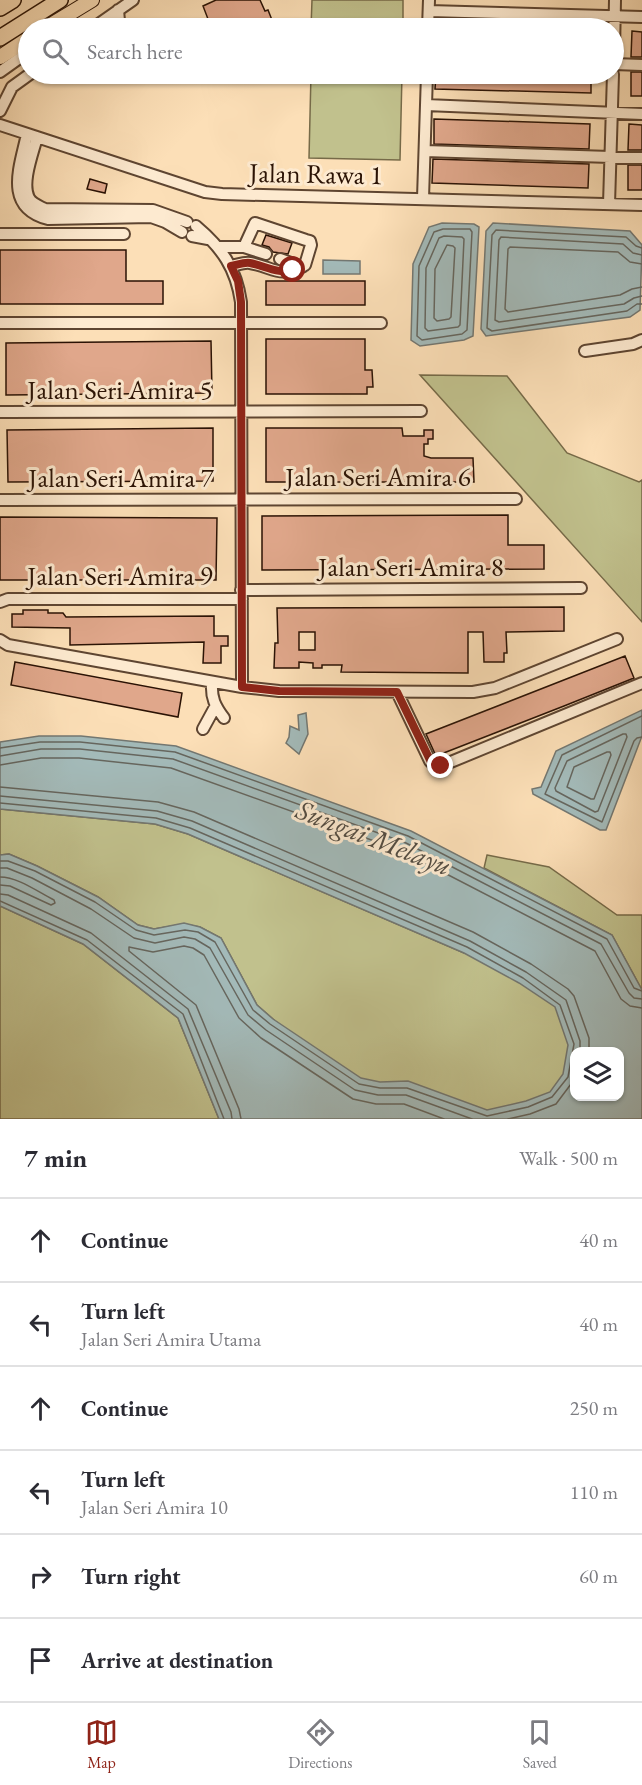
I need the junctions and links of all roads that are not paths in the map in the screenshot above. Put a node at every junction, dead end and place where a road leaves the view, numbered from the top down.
1 (13, 0) edge
2 (60, 0) edge
3 (92, 0) edge
4 (133, 0) edge
5 (615, 0) edge
6 (82, 4) edge
7 (429, 5) edge
8 (0, 8) edge
9 (118, 10) junction
10 (614, 16) junction
11 (642, 17) edge
12 (32, 18) edge
13 (61, 18) edge
14 (68, 18) edge
15 (107, 18) edge
16 (119, 18) edge
17 (18, 27) edge
18 (0, 38) edge
19 (18, 45) edge
20 (0, 57) edge
21 (18, 59) edge
22 (624, 64) edge
23 (642, 64) edge
24 (0, 72) edge
25 (18, 83) edge
26 (427, 84) edge
27 (613, 84) edge
28 (426, 105) junction
29 (0, 111) edge
30 (612, 113) junction
31 (642, 114) edge
32 (0, 125) edge
33 (32, 135) junction
34 (424, 151) junction
35 (610, 157) junction
36 (642, 158) edge
37 (423, 198) junction
38 (609, 204) junction
39 (642, 205) edge
40 (0, 234) edge
41 (124, 234) dead end
42 (219, 247) junction
43 (244, 247) junction
44 (266, 254) dead end
45 (280, 259) dead end
46 (231, 266) junction
47 (302, 267) junction
48 (240, 322) junction
49 (0, 323) edge
50 (381, 323) dead end
51 (642, 340) edge
52 (585, 351) dead end
53 (421, 411) dead end
54 (0, 412) edge
55 (241, 412) junction
56 (516, 499) dead end
57 (0, 500) edge
58 (241, 500) junction
59 (581, 588) dead end
60 (241, 595) junction
61 (0, 602) edge
62 (617, 639) dead end
63 (0, 640) edge
64 (212, 683) junction
65 (642, 683) edge
66 (242, 687) junction
67 (397, 692) junction
68 (215, 706) junction
69 (224, 718) dead end
70 (203, 729) dead end

1 - 8 highway
2 - 12 highway
3 - 6 main road
4 - 9 street
5 - 10 street
6 - 13 main road
6 - 14 street
7 - 10 street
9 - 15 street
9 - 16 street
10 - 11 street
17 - 18 highway
19 - 20 main road
21 - 24 street
22 - 23 street
25 - 29 street
26 - 28 street
27 - 30 street
28 - 30 street
28 - 34 street
30 - 31 street
30 - 35 street
32 - 33 street, Jalan Rawa 1
33 - 37 street, Jalan Rawa 1
33 - 42 street
34 - 35 street
34 - 37 street
35 - 36 street
35 - 38 street
37 - 38 street, Jalan Rawa 1
38 - 39 street, Jalan Rawa 1
40 - 41 street
42 - 43 street
42 - 46 street
43 - 44 street
43 - 47 street
45 - 47 street
46 - 47 street
46 - 48 street
48 - 49 street
48 - 50 street
48 - 55 street
51 - 52 street
53 - 55 street, Jalan Seri Amira 5
54 - 55 street, Jalan Seri Amira 5
55 - 58 street
56 - 58 street, Jalan Seri Amira 6
57 - 58 street, Jalan Seri Amira 7
58 - 60 street
59 - 60 street, Jalan Seri Amira 8
60 - 61 street, Jalan Seri Amira 9
60 - 66 street
62 - 67 street
63 - 64 street
64 - 66 street
64 - 68 street
65 - 67 street
66 - 67 street
68 - 69 street
68 - 70 street

